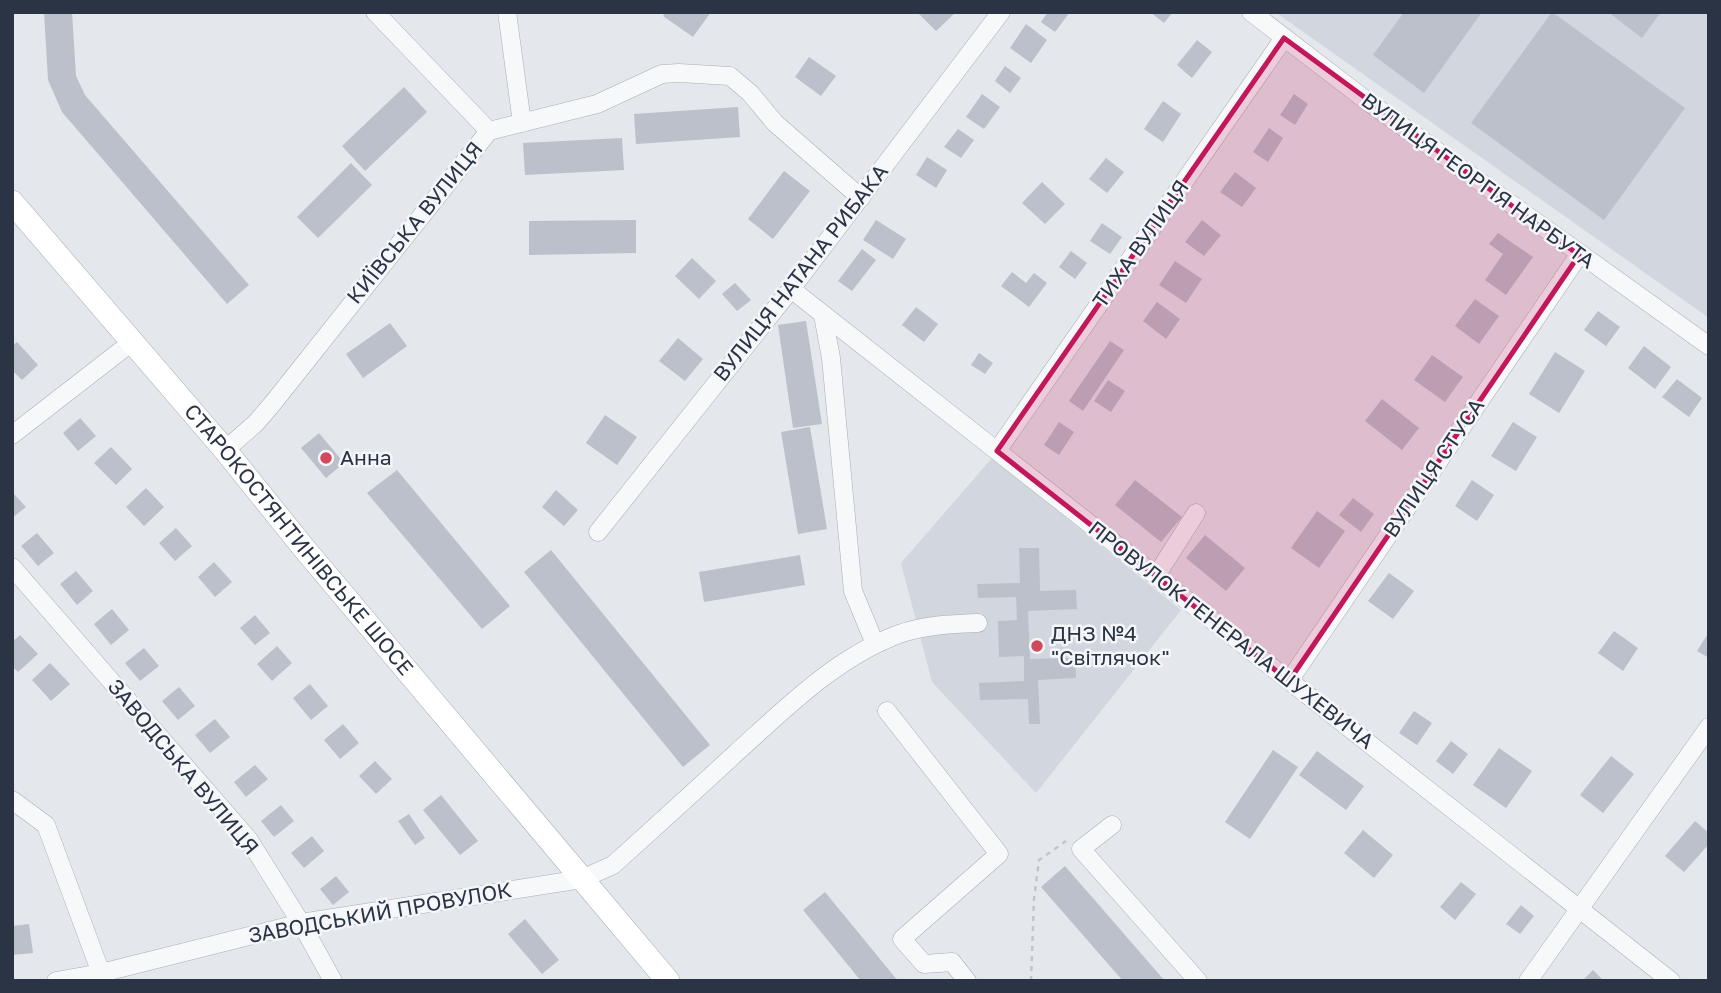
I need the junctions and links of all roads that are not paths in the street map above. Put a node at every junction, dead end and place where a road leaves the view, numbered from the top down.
1 (375, 12) edge
2 (507, 12) edge
3 (1002, 12) edge
4 (1251, 12) edge
5 (1284, 38) junction
6 (522, 123) junction
7 (489, 131) junction
8 (861, 198) junction
9 (12, 202) edge
10 (1579, 255) junction
11 (791, 289) junction
12 (823, 315) junction
13 (132, 342) junction
14 (1709, 346) edge
15 (12, 435) edge
16 (225, 450) junction
17 (997, 451) junction
18 (1196, 513) dead end
19 (598, 532) dead end
20 (12, 567) edge
21 (1156, 576) junction
22 (978, 623) dead end
23 (875, 644) junction
24 (1289, 681) junction
25 (887, 711) dead end
26 (1709, 727) edge
27 (12, 800) edge
28 (1112, 825) dead end
29 (582, 879) junction
30 (1579, 909) junction
31 (301, 923) junction
32 (101, 973) junction
33 (57, 981) edge
34 (333, 981) edge
35 (668, 981) edge
36 (967, 981) edge
37 (1198, 981) edge
38 (1528, 981) edge
39 (1671, 981) edge

1 - 7 street
2 - 6 street
3 - 8 street, ВУЛИЦЯ НАТАНА РИБАКА
4 - 5 street, ВУЛИЦЯ ГЕОРГІЯ НАРБУТА
5 - 10 street, ВУЛИЦЯ ГЕОРГІЯ НАРБУТА
5 - 17 street, ТИХА ВУЛИЦЯ
6 - 7 street, КИЇВСЬКА ВУЛИЦЯ
6 - 8 street, КИЇВСЬКА ВУЛИЦЯ
7 - 16 street, КИЇВСЬКА ВУЛИЦЯ
8 - 11 street, ВУЛИЦЯ НАТАНА РИБАКА
9 - 13 main road, СТАРОКОСТЯНТИНІВСЬКЕ ШОСЕ
10 - 14 street, ВУЛИЦЯ ГЕОРГІЯ НАРБУТА
10 - 24 street, ВУЛИЦЯ СТУСА
11 - 12 street, ПРОВУЛОК ГЕНЕРАЛА ШУХЕВИЧА
11 - 19 street, ВУЛИЦЯ НАТАНА РИБАКА
12 - 17 street, ПРОВУЛОК ГЕНЕРАЛА ШУХЕВИЧА
12 - 23 street
13 - 15 street
13 - 16 main road, СТАРОКОСТЯНТИНІВСЬКЕ ШОСЕ
16 - 29 main road, СТАРОКОСТЯНТИНІВСЬКЕ ШОСЕ
17 - 21 street, ПРОВУЛОК ГЕНЕРАЛА ШУХЕВИЧА
18 - 21 street
20 - 31 street, ЗАВОДСЬКА ВУЛИЦЯ
21 - 24 street, ПРОВУЛОК ГЕНЕРАЛА ШУХЕВИЧА
22 - 23 street
23 - 29 street
24 - 30 street, ПРОВУЛОК ГЕНЕРАЛА ШУХЕВИЧА
25 - 36 street
26 - 30 street
27 - 32 street
28 - 37 street
29 - 31 street, ЗАВОДСЬКИЙ ПРОВУЛОК
29 - 35 main road, СТАРОКОСТЯНТИНІВСЬКЕ ШОСЕ
30 - 38 street
30 - 39 street, ПРОВУЛОК ГЕНЕРАЛА ШУХЕВИЧА
31 - 32 street, ЗАВОДСЬКИЙ ПРОВУЛОК
31 - 34 street, ЗАВОДСЬКА ВУЛИЦЯ
32 - 33 street, ЗАВОДСЬКИЙ ПРОВУЛОК

